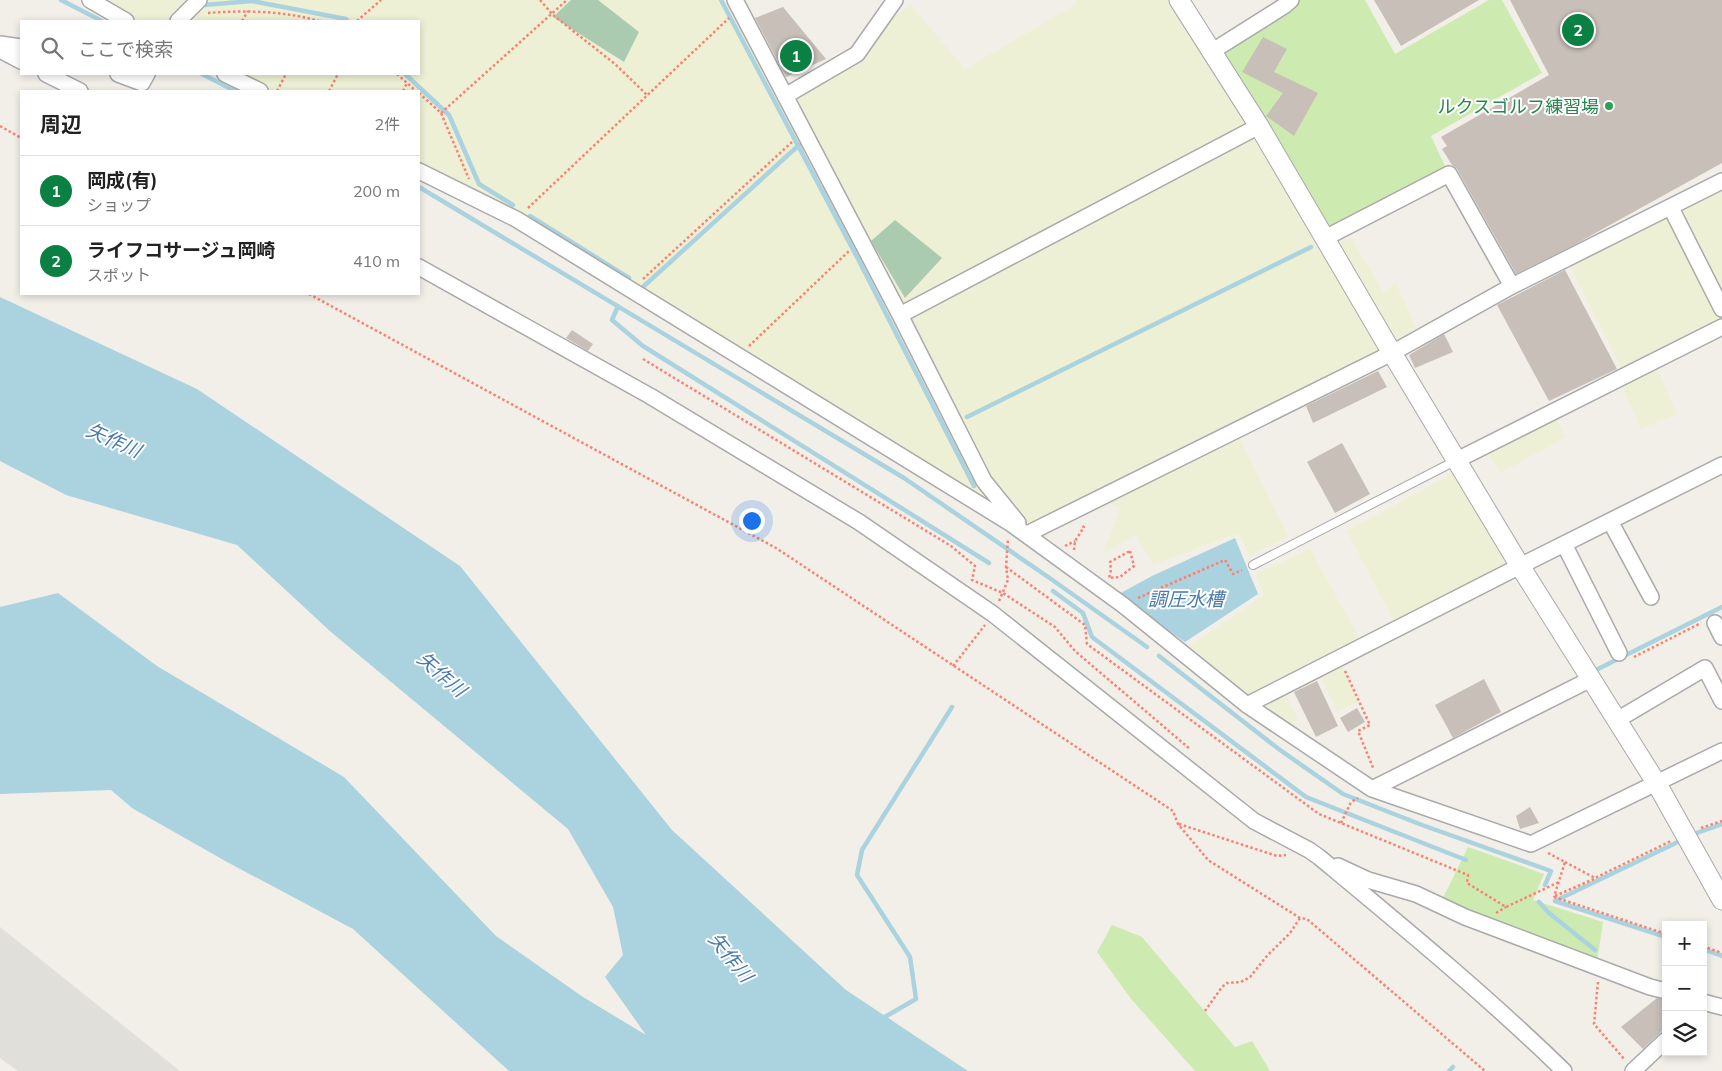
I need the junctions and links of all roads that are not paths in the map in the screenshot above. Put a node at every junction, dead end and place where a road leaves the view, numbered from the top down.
1 (90, 0) edge
2 (199, 0) edge
3 (895, 0) edge
4 (1179, 0) edge
5 (1291, 0) edge
6 (737, 4) edge
7 (181, 18) edge
8 (124, 20) edge
9 (0, 44) edge
10 (20, 47) edge
11 (0, 50) edge
12 (1211, 52) junction
13 (20, 60) edge
14 (48, 75) edge
15 (121, 75) edge
16 (146, 75) edge
17 (227, 75) edge
18 (78, 90) edge
19 (258, 90) edge
20 (785, 96) junction
21 (1259, 126) junction
22 (420, 171) edge
23 (1722, 180) edge
24 (1671, 208) junction
25 (1325, 238) junction
26 (420, 269) edge
27 (1512, 286) junction
28 (1722, 309) edge
29 (900, 315) junction
30 (1722, 327) edge
31 (1392, 353) junction
32 (1457, 460) junction
33 (1722, 465) edge
34 (1610, 521) junction
35 (1027, 534) junction
36 (1564, 544) junction
37 (1253, 565) road end
38 (1520, 566) junction
39 (1651, 597) dead end
40 (1710, 622) road end
41 (1722, 637) edge
42 (1622, 657) road end
43 (1591, 679) junction
44 (1722, 700) edge
45 (1247, 705) junction
46 (1617, 720) junction
47 (1722, 751) edge
48 (1657, 784) junction
49 (1376, 787) junction
50 (1314, 853) junction
51 (1722, 900) edge
52 (1662, 991) edge
53 (1707, 1004) edge
54 (1722, 1007) edge
55 (1662, 1044) edge
56 (1564, 1071) edge
57 (1633, 1071) edge

1 - 8 street
2 - 7 street
3 - 20 street
4 - 12 street
5 - 12 street
6 - 20 street
9 - 10 street
11 - 13 street
12 - 21 street
14 - 18 street
15 - 16 street
17 - 19 street
20 - 29 street
21 - 25 street
21 - 29 street
22 - 35 street
23 - 24 street
24 - 27 street
24 - 28 street
25 - 27 street
25 - 31 street
26 - 50 street
27 - 31 street
29 - 35 street
30 - 32 street
31 - 32 street
31 - 35 street
32 - 37 lane
32 - 38 street
33 - 34 street
34 - 36 street
34 - 39 street
35 - 45 street
36 - 38 street
36 - 42 street
38 - 43 street
38 - 45 street
40 - 41 street
43 - 46 street
43 - 49 street
44 - 46 street
45 - 49 street
46 - 48 street
47 - 48 street
48 - 49 street
48 - 51 street
50 - 52 street
50 - 56 street
53 - 54 street
55 - 57 street

